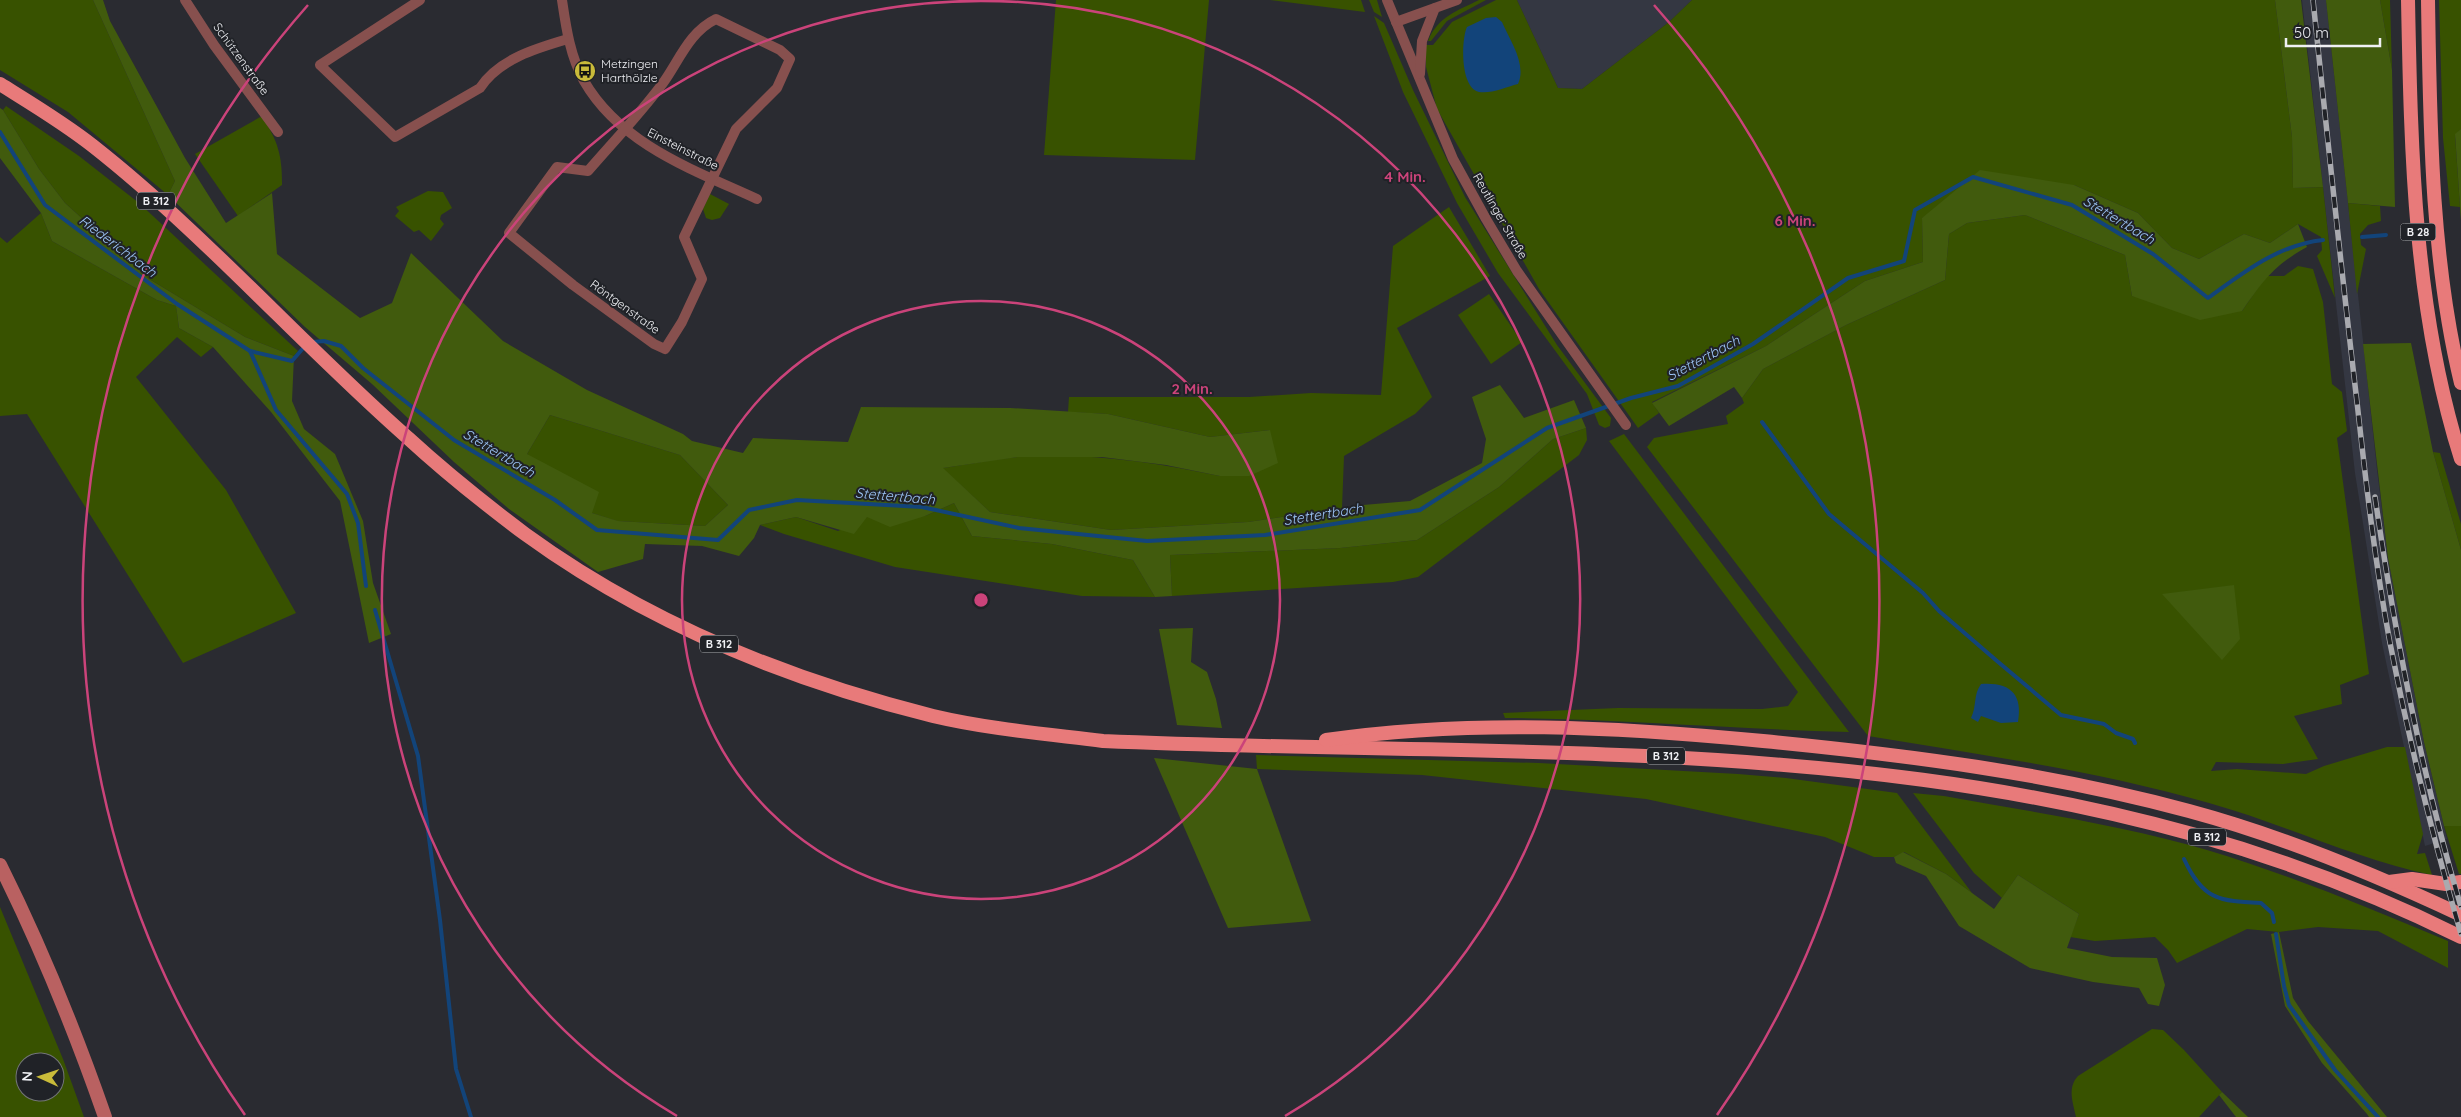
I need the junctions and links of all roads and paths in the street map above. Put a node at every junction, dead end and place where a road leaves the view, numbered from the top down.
1 (185, 0) edge
2 (420, 0) edge
3 (562, 0) edge
4 (1388, 0) edge
5 (1457, 0) edge
6 (2408, 0) edge
7 (2428, 0) edge
8 (1435, 8) junction
9 (1396, 22) junction
10 (568, 39) junction
11 (1420, 82) junction
12 (0, 84) edge
13 (624, 128) junction
14 (278, 132) dead end
15 (712, 178) junction
16 (757, 200) dead end
17 (2461, 383) edge
18 (1626, 425) dead end
19 (2461, 459) edge
20 (1292, 745) junction
21 (0, 865) edge
22 (2385, 882) junction
23 (2461, 882) edge
24 (2461, 916) edge
25 (2461, 937) edge
26 (106, 1117) edge

1 - 14 street, Schützenstraße
2 - 10 street
3 - 10 street, Einsteinstraße
4 - 9 street, Reutlinger Straße
5 - 8 street
6 - 19 highway, B 28
7 - 17 highway, B 28
8 - 9 street
8 - 11 street
9 - 11 street, Reutlinger Straße
10 - 13 street, Einsteinstraße
11 - 18 street, Reutlinger Straße
12 - 20 highway, B 312
13 - 15 street, Einsteinstraße
13 - 15 street
13 - 15 street, Röntgenstraße
15 - 16 street, Einsteinstraße
20 - 22 highway, B 312
20 - 25 highway, B 312
21 - 26 main road
22 - 23 highway, B 312
22 - 24 highway, B 312

